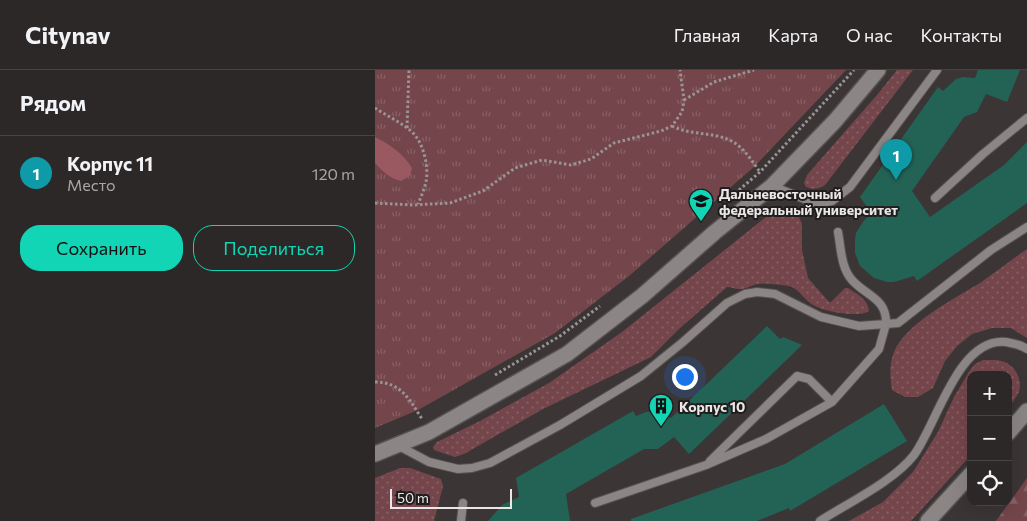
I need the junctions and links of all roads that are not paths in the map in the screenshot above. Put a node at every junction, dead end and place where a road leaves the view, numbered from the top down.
1 (878, 70) edge
2 (937, 70) edge
3 (1027, 118) edge
4 (772, 186) junction
5 (935, 198) dead end
6 (1027, 227) edge
7 (838, 232) dead end
8 (886, 324) junction
9 (1027, 349) edge
10 (831, 402) junction
11 (1027, 410) edge
12 (1012, 428) edge
13 (397, 445) junction
14 (375, 454) edge
15 (706, 465) junction
16 (967, 478) edge
17 (463, 503) dead end
18 (595, 503) dead end
19 (461, 521) edge
20 (820, 521) edge
21 (927, 521) edge

1 - 4 street
2 - 4 lane
3 - 5 lane
4 - 13 street
6 - 8 lane
7 - 8 lane
8 - 10 lane
8 - 13 lane
9 - 20 lane
10 - 15 lane
10 - 15 lane
11 - 12 street
13 - 14 street
15 - 18 lane
16 - 21 street
17 - 19 lane

